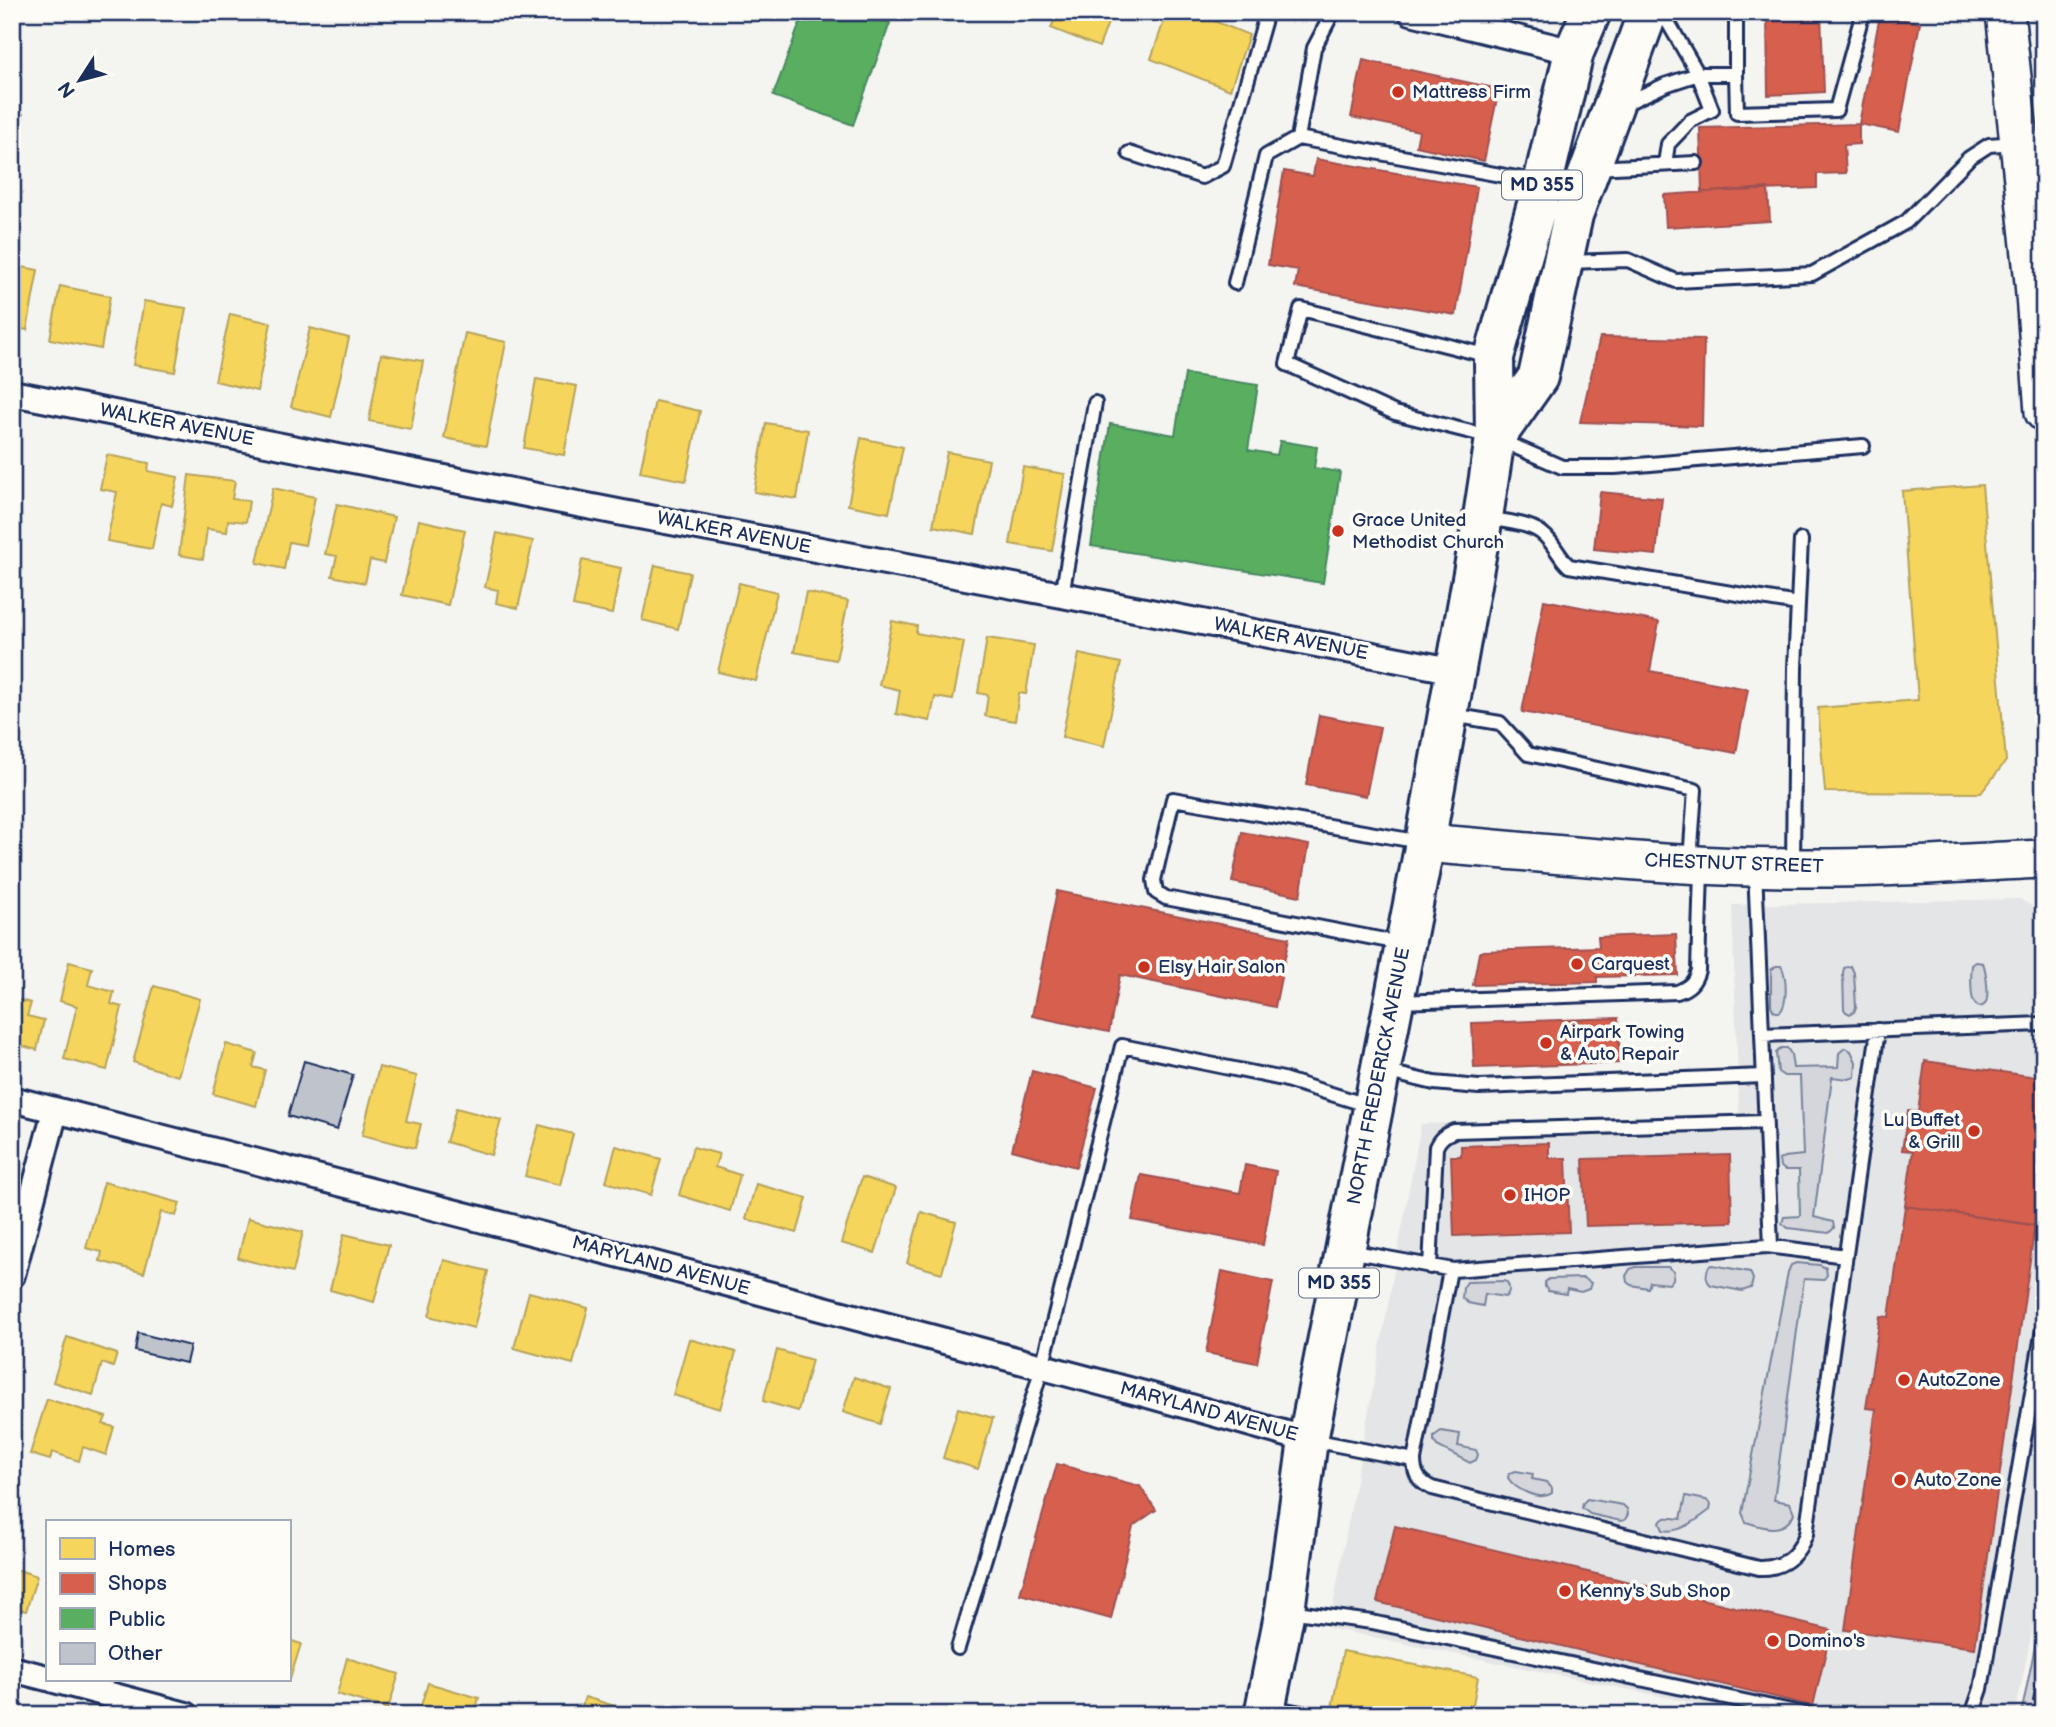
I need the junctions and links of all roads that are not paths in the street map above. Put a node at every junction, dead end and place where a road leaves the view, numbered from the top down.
1 (1267, 12) edge
2 (1334, 12) edge
3 (1411, 12) edge
4 (1591, 12) edge
5 (1648, 12) edge
6 (1662, 12) edge
7 (1736, 12) edge
8 (1863, 12) edge
9 (2005, 12) edge
10 (1574, 52) junction
11 (1698, 74) junction
12 (1736, 74) junction
13 (1613, 109) junction
14 (1298, 138) junction
15 (2019, 142) junction
16 (1129, 153) dead end
17 (1696, 163) dead end
18 (1665, 164) junction
19 (1591, 168) junction
20 (1543, 183) junction
21 (2036, 227) edge
22 (1562, 262) junction
23 (1235, 283) dead end
24 (1494, 357) junction
25 (12, 393) edge
26 (1095, 403) dead end
27 (2044, 412) edge
28 (1495, 438) junction
29 (1863, 446) dead end
30 (1483, 517) junction
31 (1801, 540) dead end
32 (1062, 594) junction
33 (1798, 604) junction
34 (1456, 671) junction
35 (1448, 715) junction
36 (1425, 843) junction
37 (2044, 859) edge
38 (1695, 865) junction
39 (1755, 867) junction
40 (1793, 868) junction
41 (1405, 944) junction
42 (1394, 1002) junction
43 (2044, 1024) edge
44 (1878, 1030) junction
45 (1762, 1035) junction
46 (1764, 1076) junction
47 (1377, 1088) junction
48 (12, 1099) edge
49 (55, 1111) junction
50 (1765, 1122) junction
51 (1771, 1246) junction
52 (1345, 1250) junction
53 (1846, 1256) junction
54 (1430, 1267) junction
55 (1450, 1270) junction
56 (12, 1275) edge
57 (2044, 1323) edge
58 (1042, 1367) junction
59 (1308, 1440) junction
60 (1414, 1460) junction
61 (1285, 1610) junction
62 (958, 1648) dead end
63 (12, 1669) edge
64 (46, 1678) edge
65 (62, 1682) edge
66 (1265, 1710) edge
67 (186, 1715) edge
68 (1312, 1715) edge
69 (1810, 1715) edge
70 (1972, 1715) edge

1 - 16 lane
2 - 14 lane
3 - 10 street
4 - 10 main road, NORTH FREDERICK AVENUE / MD 355
5 - 13 main road, NORTH FREDERICK AVENUE / MD 355
6 - 11 lane
7 - 12 lane
8 - 12 lane
9 - 15 street
10 - 20 main road, NORTH FREDERICK AVENUE / MD 355
11 - 12 lane
11 - 13 lane
11 - 18 lane
13 - 19 main road, NORTH FREDERICK AVENUE / MD 355
14 - 20 lane
14 - 23 lane
15 - 21 street
15 - 22 lane
17 - 18 lane
18 - 19 lane
19 - 22 main road, NORTH FREDERICK AVENUE / MD 355
20 - 24 main road, NORTH FREDERICK AVENUE / MD 355
21 - 27 street
22 - 28 main road, NORTH FREDERICK AVENUE / MD 355
24 - 28 main road, NORTH FREDERICK AVENUE / MD 355
24 - 28 lane
25 - 32 street, WALKER AVENUE
26 - 32 lane
28 - 29 lane
28 - 30 main road, NORTH FREDERICK AVENUE / MD 355
30 - 33 lane
30 - 34 main road, NORTH FREDERICK AVENUE / MD 355
31 - 33 lane
32 - 34 street, WALKER AVENUE
33 - 40 lane
34 - 35 main road, NORTH FREDERICK AVENUE / MD 355
35 - 36 main road, NORTH FREDERICK AVENUE / MD 355
35 - 38 lane
36 - 38 street, CHESTNUT STREET
36 - 41 main road, NORTH FREDERICK AVENUE / MD 355
36 - 41 lane
37 - 40 street, CHESTNUT STREET
38 - 39 street, CHESTNUT STREET
38 - 42 lane
39 - 40 street, CHESTNUT STREET
39 - 45 lane
41 - 42 main road, NORTH FREDERICK AVENUE / MD 355
42 - 47 main road, NORTH FREDERICK AVENUE / MD 355
43 - 44 lane
44 - 45 lane
44 - 53 lane
45 - 46 lane
46 - 47 lane
46 - 50 lane
47 - 52 main road, NORTH FREDERICK AVENUE / MD 355
47 - 58 lane
48 - 49 street, MARYLAND AVENUE
49 - 56 street
49 - 58 street, MARYLAND AVENUE
50 - 51 lane
50 - 54 lane
51 - 53 lane
51 - 55 lane
52 - 54 lane
52 - 59 main road, NORTH FREDERICK AVENUE / MD 355
53 - 60 lane
54 - 55 lane
55 - 60 lane
57 - 70 lane
58 - 59 street, MARYLAND AVENUE
58 - 62 lane
59 - 60 lane
59 - 61 main road, NORTH FREDERICK AVENUE / MD 355
61 - 66 main road, NORTH FREDERICK AVENUE / MD 355
61 - 69 lane
63 - 64 street
65 - 67 street
66 - 68 lane

